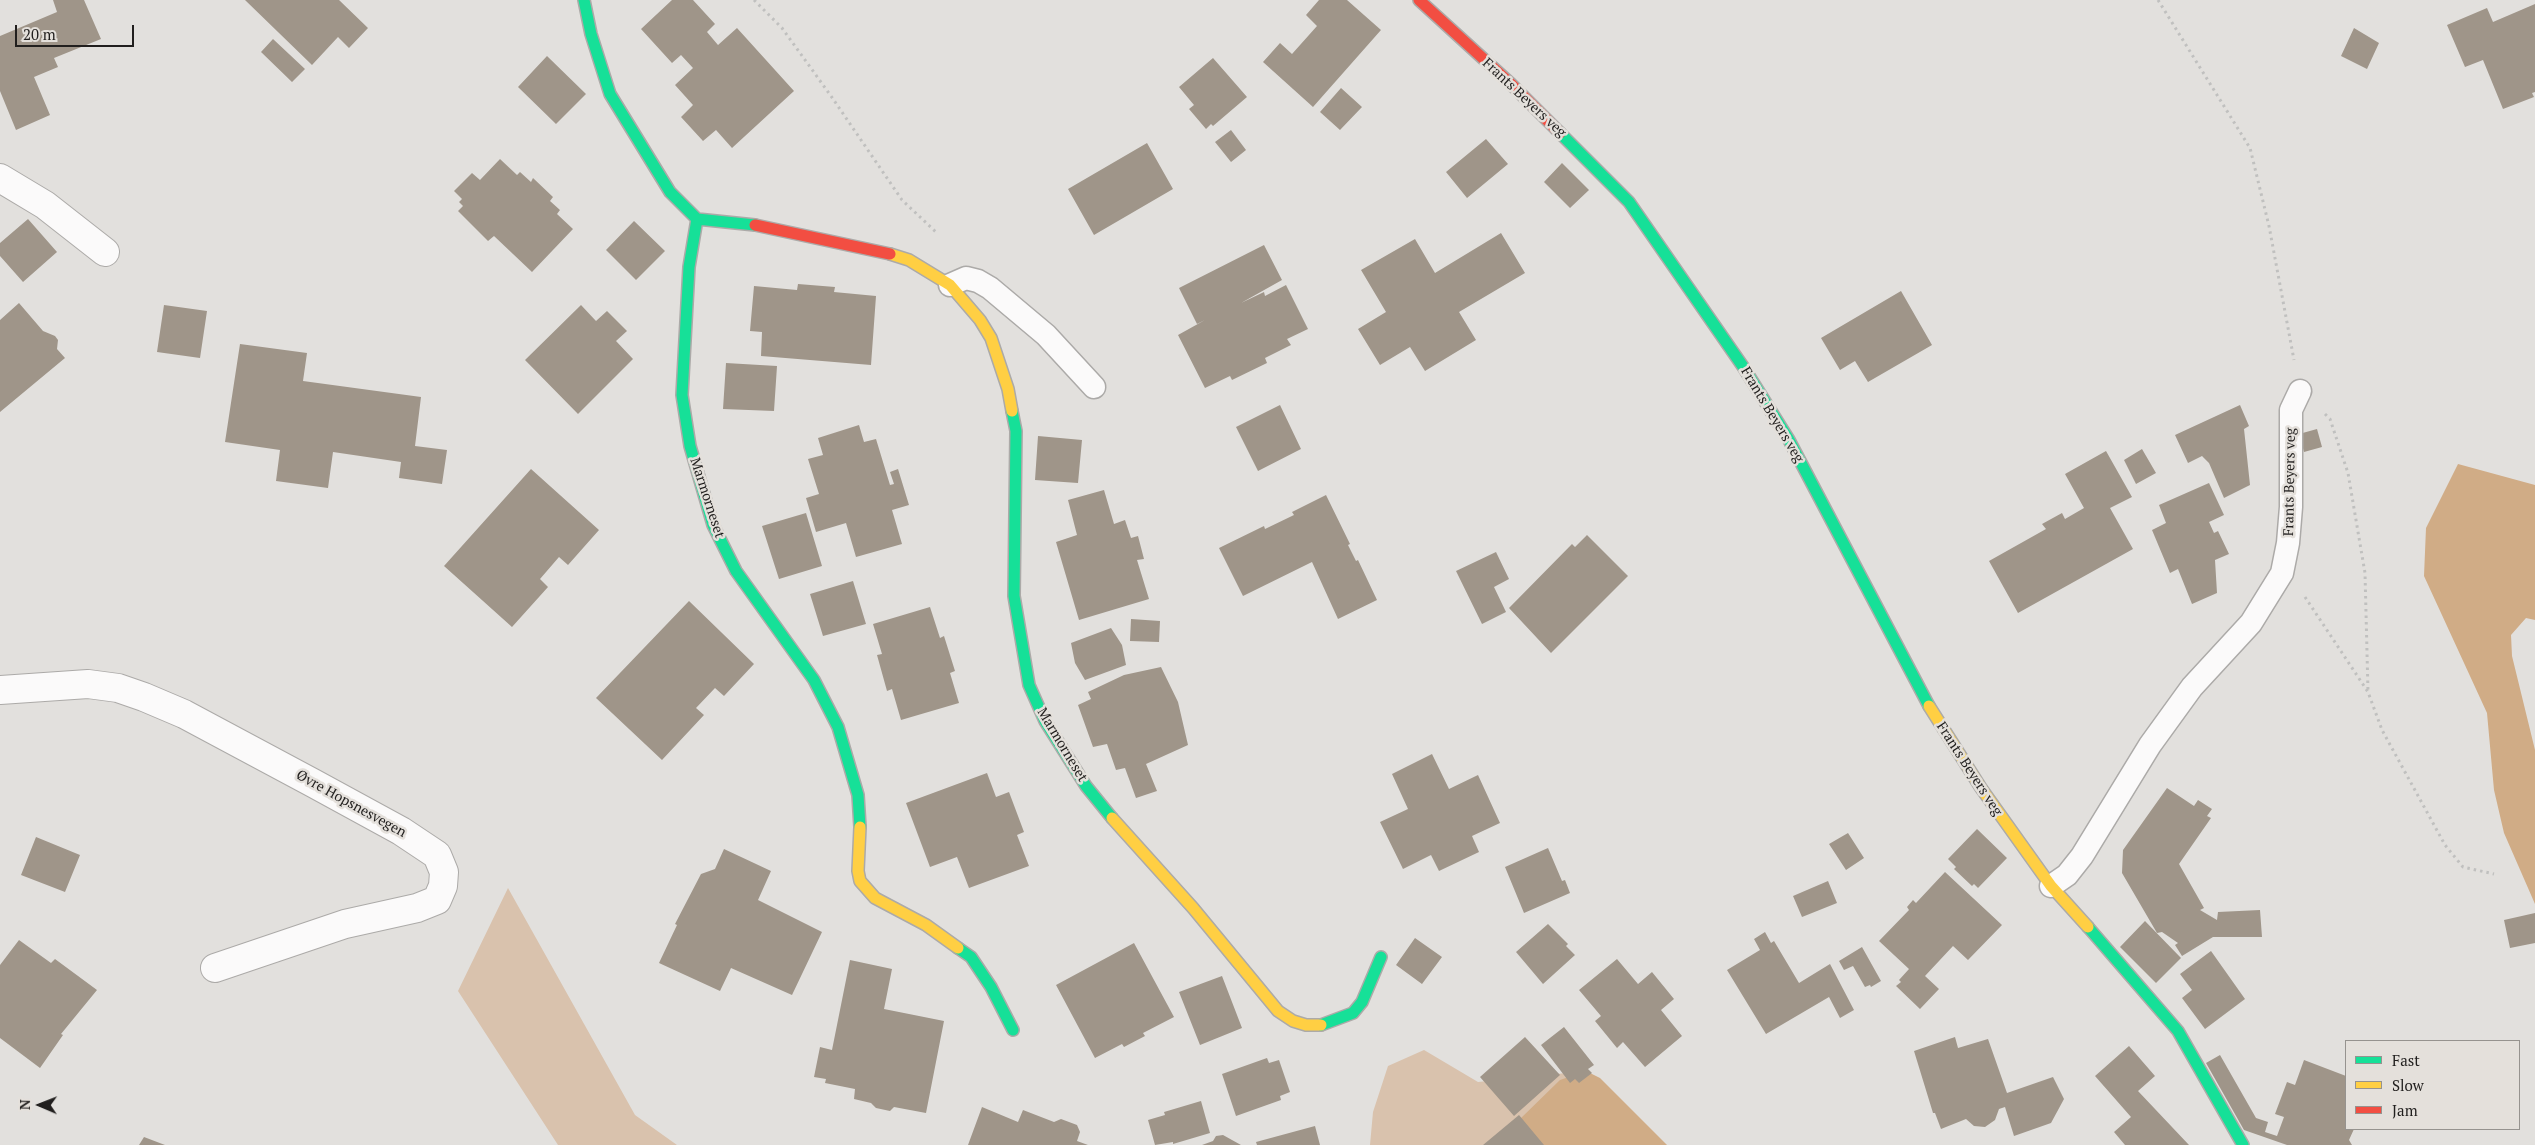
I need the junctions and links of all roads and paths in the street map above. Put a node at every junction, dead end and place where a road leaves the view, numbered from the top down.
1 (584, 0) edge
2 (754, 0) edge
3 (1419, 0) edge
4 (2158, 0) edge
5 (0, 178) edge
6 (697, 219) junction
7 (105, 252) dead end
8 (950, 284) junction
9 (1094, 387) dead end
10 (2300, 392) junction
11 (2280, 575) junction
12 (0, 690) edge
13 (2368, 692) junction
14 (2494, 874) dead end
15 (2051, 886) junction
16 (1381, 957) dead end
17 (215, 968) dead end
18 (1013, 1030) dead end
19 (2243, 1145) edge

1 - 6 street
2 - 8 path
3 - 15 street, Frants Beyers veg
4 - 10 path
5 - 7 street
6 - 8 street, Marmorneset
6 - 18 street, Marmorneset
8 - 9 lane
8 - 16 street, Marmorneset
10 - 11 lane, Frants Beyers veg
10 - 13 path
11 - 13 path
11 - 15 lane, Frants Beyers veg
12 - 17 street, Øvre Hopsnesvegen
13 - 14 path
15 - 19 street, Frants Beyers veg

